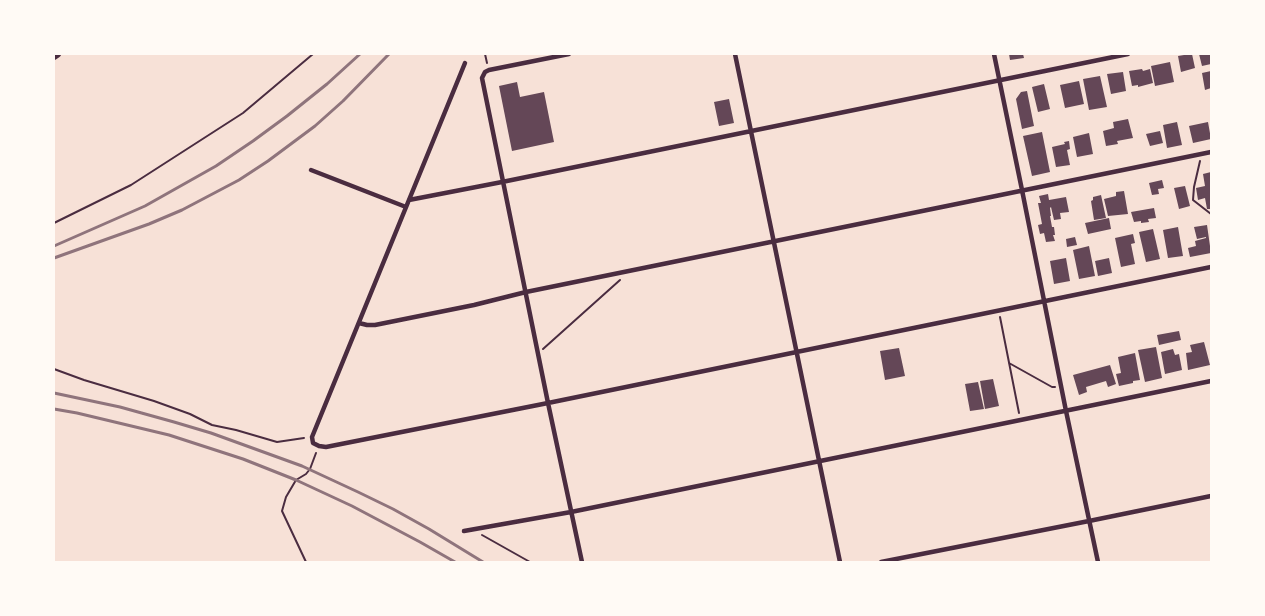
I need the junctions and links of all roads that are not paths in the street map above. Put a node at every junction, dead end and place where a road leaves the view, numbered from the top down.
1 (57, 54) edge
2 (569, 54) edge
3 (735, 54) edge
4 (994, 54) edge
5 (1128, 54) edge
6 (54, 56) edge
7 (465, 64) dead end
8 (1000, 80) junction
9 (751, 131) junction
10 (1211, 152) edge
11 (311, 170) dead end
12 (502, 182) junction
13 (1022, 190) junction
14 (409, 200) junction
15 (406, 208) junction
16 (774, 242) junction
17 (1211, 267) edge
18 (526, 292) junction
19 (1044, 301) junction
20 (359, 323) junction
21 (796, 352) junction
22 (1211, 381) edge
23 (548, 403) junction
24 (1066, 411) junction
25 (819, 461) junction
26 (1211, 496) edge
27 (571, 512) junction
28 (1089, 521) junction
29 (464, 531) dead end
30 (582, 562) edge
31 (840, 562) edge
32 (881, 562) edge
33 (1098, 562) edge

1 - 6 highway
2 - 12 street
3 - 9 street
4 - 8 street
5 - 8 street
7 - 14 street
8 - 9 street
8 - 13 street
9 - 12 street
9 - 16 street
10 - 13 street
11 - 15 street
12 - 14 street
12 - 18 street
13 - 16 street
13 - 19 street
14 - 15 street
15 - 20 street
16 - 18 street
16 - 21 street
17 - 19 street
18 - 20 street
18 - 23 street
19 - 21 street
19 - 24 street
20 - 23 street
21 - 23 street
21 - 25 street
22 - 24 street
23 - 27 street
24 - 25 street
24 - 28 street
25 - 27 street
25 - 31 street
26 - 28 street
27 - 29 street
27 - 30 street
28 - 32 street
28 - 33 street

